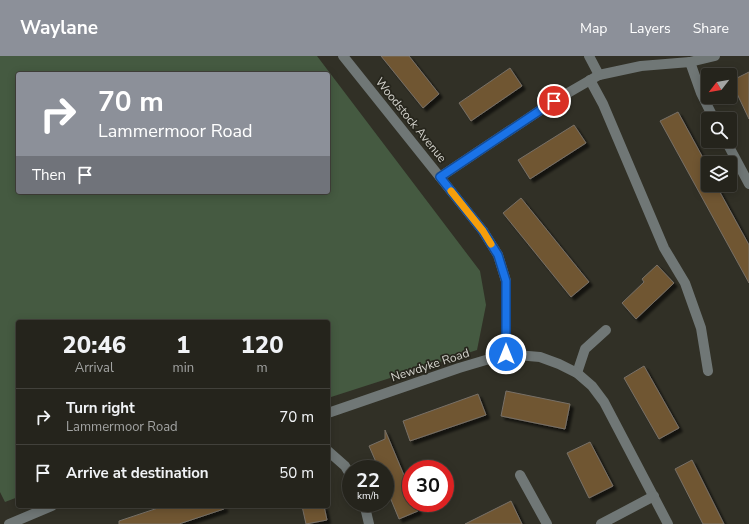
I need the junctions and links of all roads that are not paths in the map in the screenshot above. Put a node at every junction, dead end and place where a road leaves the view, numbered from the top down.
1 (343, 56) edge
2 (589, 56) edge
3 (715, 56) edge
4 (690, 62) junction
5 (594, 78) junction
6 (710, 112) edge
7 (730, 148) edge
8 (440, 177) junction
9 (749, 184) edge
10 (606, 330) dead end
11 (506, 354) junction
12 (708, 371) dead end
13 (577, 373) junction
14 (330, 412) edge
15 (330, 452) edge
16 (342, 463) edge
17 (520, 475) dead end
18 (654, 496) junction
19 (47, 508) edge
20 (366, 512) edge
21 (9, 524) edge
22 (369, 524) edge
23 (547, 524) edge
24 (601, 524) edge
25 (668, 524) edge

1 - 8 street, Woodstock Avenue
2 - 5 street
3 - 4 street
4 - 5 street
4 - 6 street
5 - 8 street
5 - 12 street
7 - 9 street
8 - 11 street, Woodstock Avenue
10 - 13 street
11 - 13 street, Newdyke Road
11 - 14 street, Newdyke Road
13 - 18 street, Newdyke Road
15 - 16 street
17 - 23 street
18 - 24 street
18 - 25 street, Newdyke Road
19 - 21 street
20 - 22 street

